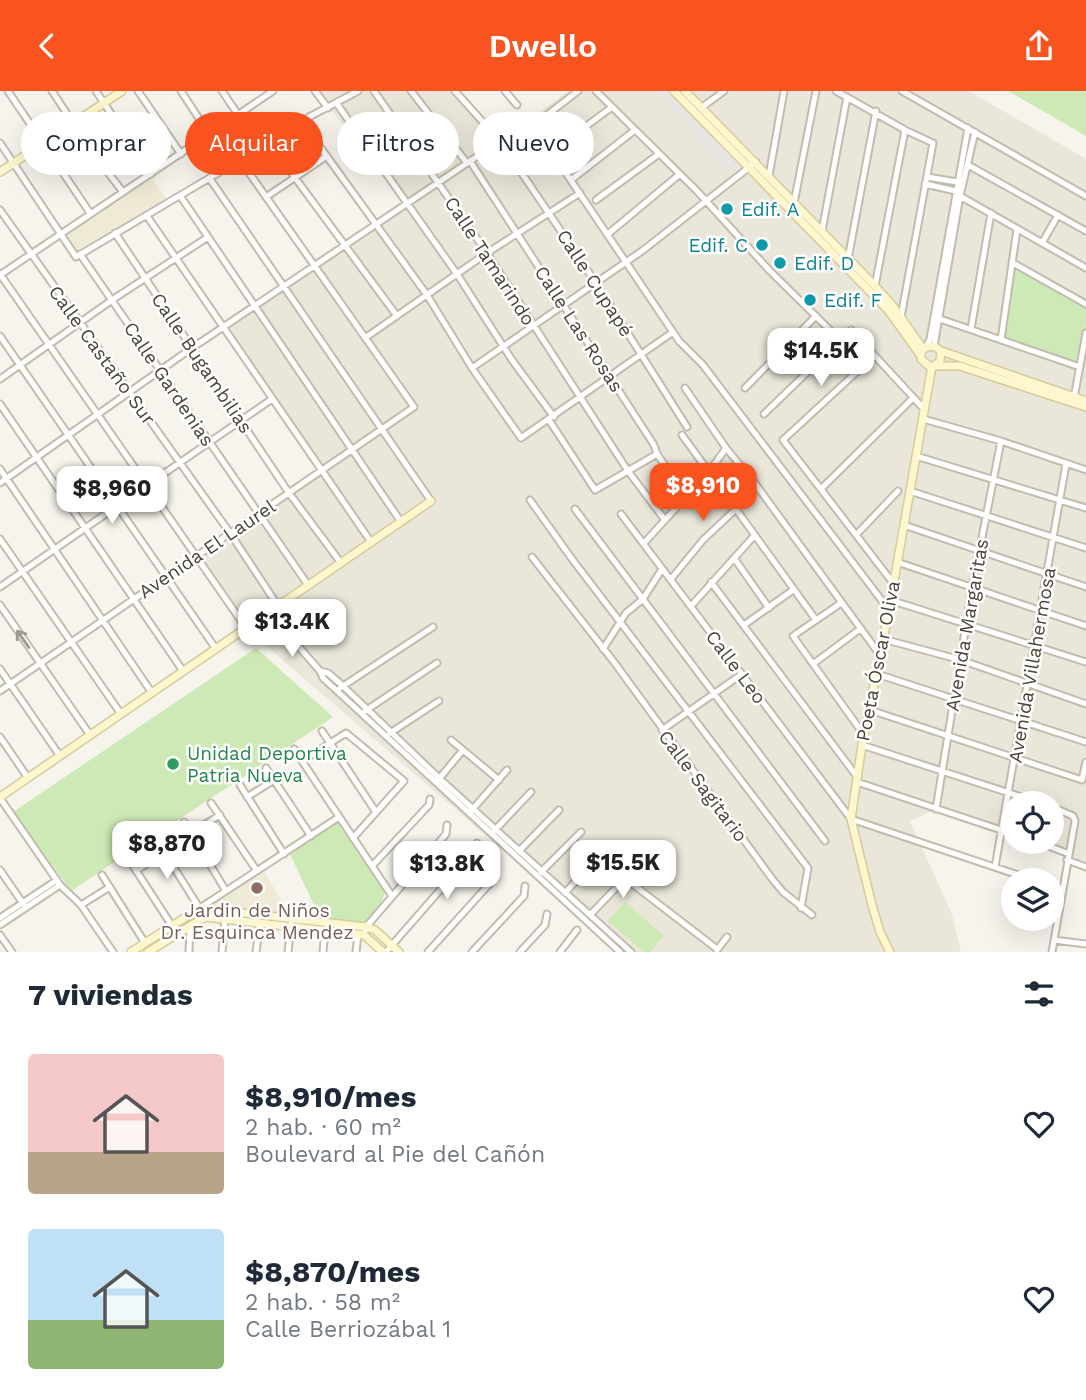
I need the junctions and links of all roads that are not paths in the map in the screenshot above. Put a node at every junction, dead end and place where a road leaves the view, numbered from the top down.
1 (8, 91) edge
2 (52, 91) edge
3 (96, 91) edge
4 (122, 91) edge
5 (138, 91) edge
6 (181, 91) edge
7 (222, 91) edge
8 (315, 91) edge
9 (358, 91) edge
10 (374, 91) edge
11 (411, 91) edge
12 (455, 91) edge
13 (505, 91) edge
14 (578, 91) edge
15 (596, 91) edge
16 (674, 91) edge
17 (685, 91) edge
18 (724, 91) edge
19 (784, 91) edge
20 (816, 91) edge
21 (836, 91) edge
22 (902, 91) edge
23 (268, 92) edge
24 (848, 97) junction
25 (104, 103) junction
26 (337, 104) junction
27 (517, 105) dead end
28 (612, 107) junction
29 (328, 108) junction
30 (701, 108) junction
31 (876, 111) junction
32 (22, 112) edge
33 (66, 112) edge
34 (90, 112) edge
35 (110, 112) edge
36 (195, 112) edge
37 (236, 112) edge
38 (238, 112) edge
39 (321, 112) edge
40 (474, 112) edge
41 (551, 112) edge
42 (594, 120) edge
43 (968, 128) junction
44 (635, 130) junction
45 (905, 130) junction
46 (975, 132) junction
47 (0, 143) edge
48 (185, 151) edge
49 (323, 151) edge
50 (181, 154) junction
51 (659, 154) junction
52 (327, 156) junction
53 (21, 157) edge
54 (473, 159) edge
55 (171, 161) edge
56 (13, 162) junction
57 (469, 162) junction
58 (753, 165) junction
59 (968, 165) junction
60 (0, 172) edge
61 (680, 174) junction
62 (64, 175) edge
63 (110, 175) edge
64 (149, 175) edge
65 (216, 175) edge
66 (251, 175) edge
67 (523, 175) edge
68 (568, 175) edge
69 (769, 176) junction
70 (295, 177) junction
71 (210, 179) junction
72 (571, 180) junction
73 (926, 181) junction
74 (957, 182) junction
75 (438, 183) junction
76 (123, 192) junction
77 (580, 194) junction
78 (958, 194) junction
79 (1086, 196) edge
80 (181, 197) junction
81 (266, 197) junction
82 (596, 200) dead end
83 (705, 201) junction
84 (794, 203) junction
85 (407, 204) junction
86 (0, 210) edge
87 (90, 213) junction
88 (549, 213) junction
89 (990, 213) junction
90 (1058, 215) junction
91 (147, 216) junction
92 (377, 224) junction
93 (1017, 229) junction
94 (822, 231) junction
95 (1086, 231) edge
96 (60, 233) junction
97 (115, 233) junction
98 (518, 234) junction
99 (608, 234) junction
100 (208, 237) junction
101 (1042, 243) junction
102 (345, 245) junction
103 (487, 253) junction
104 (30, 254) junction
105 (78, 256) junction
106 (176, 258) junction
107 (848, 259) junction
108 (626, 262) junction
109 (1013, 263) junction
110 (315, 266) junction
111 (1086, 268) edge
112 (457, 274) junction
113 (0, 275) edge
114 (145, 278) junction
115 (596, 283) junction
116 (875, 286) junction
117 (283, 287) junction
118 (427, 295) junction
119 (112, 300) junction
120 (1086, 304) edge
121 (564, 305) junction
122 (255, 306) junction
123 (397, 316) junction
124 (817, 316) junction
125 (901, 317) junction
126 (940, 319) junction
127 (80, 323) junction
128 (532, 325) junction
129 (223, 327) junction
130 (971, 329) junction
131 (673, 332) junction
132 (1086, 333) edge
133 (0, 336) edge
134 (365, 338) junction
135 (839, 339) junction
136 (1001, 339) junction
137 (49, 345) junction
138 (503, 346) junction
139 (192, 348) junction
140 (929, 350) junction
141 (642, 355) junction
142 (874, 356) junction
143 (20, 365) junction
144 (934, 366) junction
145 (1080, 367) junction
146 (471, 368) junction
147 (160, 371) junction
148 (610, 377) junction
149 (0, 379) edge
150 (745, 388) dead end
151 (685, 389) dead end
152 (129, 392) junction
153 (581, 397) junction
154 (913, 398) junction
155 (1074, 398) junction
156 (272, 399) junction
157 (1086, 401) edge
158 (0, 404) edge
159 (1086, 407) edge
160 (924, 409) junction
161 (97, 414) junction
162 (764, 414) dead end
163 (551, 419) junction
164 (923, 419) junction
165 (241, 421) junction
166 (687, 427) dead end
167 (383, 428) junction
168 (682, 435) dead end
169 (67, 436) junction
170 (1002, 441) junction
171 (210, 443) junction
172 (726, 448) junction
173 (353, 449) junction
174 (657, 454) junction
175 (36, 457) junction
176 (916, 457) junction
177 (180, 463) junction
178 (1066, 464) junction
179 (0, 469) edge
180 (1086, 470) edge
181 (321, 471) junction
182 (628, 471) junction
183 (709, 472) junction
184 (6, 478) junction
185 (994, 479) junction
186 (754, 482) junction
187 (0, 483) edge
188 (147, 486) junction
189 (821, 489) junction
190 (910, 491) junction
191 (898, 492) dead end
192 (289, 493) junction
193 (687, 497) junction
194 (530, 500) dead end
195 (1060, 500) junction
196 (431, 501) joint
197 (118, 506) junction
198 (1086, 508) edge
199 (575, 509) dead end
200 (736, 509) junction
201 (258, 514) junction
202 (621, 514) dead end
203 (986, 516) junction
204 (665, 520) junction
205 (401, 522) junction
206 (904, 525) junction
207 (85, 529) junction
208 (230, 534) junction
209 (857, 534) junction
210 (755, 535) junction
211 (1055, 538) junction
212 (0, 539) edge
213 (371, 542) junction
214 (644, 543) junction
215 (1086, 548) edge
216 (55, 549) junction
217 (980, 551) junction
218 (196, 557) junction
219 (531, 557) dead end
220 (734, 558) junction
221 (897, 562) junction
222 (341, 563) junction
223 (662, 569) junction
224 (23, 572) junction
225 (1048, 574) junction
226 (167, 577) junction
227 (671, 579) junction
228 (711, 582) junction
229 (894, 583) junction
230 (308, 585) junction
231 (0, 587) edge
232 (1086, 587) edge
233 (972, 588) junction
234 (793, 590) junction
235 (134, 599) junction
236 (643, 599) junction
237 (890, 600) junction
238 (841, 603) junction
239 (0, 605) edge
240 (691, 605) junction
241 (278, 606) junction
242 (769, 608) junction
243 (889, 610) junction
244 (1040, 610) junction
245 (816, 620) junction
246 (103, 621) junction
247 (621, 622) junction
248 (744, 625) junction
249 (967, 625) junction
250 (1086, 625) edge
251 (433, 627) dead end
252 (246, 628) junction
253 (860, 629) junction
254 (285, 631) dead end
255 (883, 639) junction
256 (72, 642) junction
257 (1034, 645) junction
258 (216, 649) junction
259 (603, 649) junction
260 (880, 655) junction
261 (961, 660) junction
262 (1086, 662) edge
263 (437, 663) dead end
264 (40, 664) junction
265 (813, 664) junction
266 (0, 669) edge
267 (183, 671) junction
268 (742, 674) junction
269 (877, 674) junction
270 (10, 684) junction
271 (1026, 684) junction
272 (340, 688) junction
273 (0, 691) edge
274 (152, 692) junction
275 (714, 692) junction
276 (954, 699) junction
277 (439, 701) dead end
278 (1086, 703) edge
279 (870, 710) junction
280 (365, 711) junction
281 (687, 711) junction
282 (121, 714) junction
283 (1021, 722) junction
284 (662, 730) junction
285 (323, 731) dead end
286 (390, 733) junction
287 (90, 735) junction
288 (864, 735) junction
289 (0, 737) edge
290 (948, 737) junction
291 (451, 740) dead end
292 (1086, 742) edge
293 (330, 743) junction
294 (862, 745) junction
295 (294, 749) dead end
296 (463, 750) junction
297 (60, 756) junction
298 (1015, 759) junction
299 (302, 761) junction
300 (1086, 762) edge
301 (266, 768) dead end
302 (507, 770) dead end
303 (942, 772) junction
304 (27, 778) junction
305 (274, 780) junction
306 (437, 780) junction
307 (499, 780) junction
308 (857, 780) junction
309 (240, 785) dead end
310 (1003, 791) edge
311 (1009, 791) edge
312 (531, 792) dead end
313 (0, 797) edge
314 (247, 797) junction
315 (430, 799) dead end
316 (211, 803) dead end
317 (936, 809) junction
318 (559, 810) dead end
319 (471, 811) junction
320 (1064, 811) edge
321 (376, 812) junction
322 (220, 815) junction
323 (340, 817) junction
324 (851, 819) junction
325 (184, 822) dead end
326 (447, 825) dead end
327 (1001, 830) edge
328 (493, 832) junction
329 (581, 832) dead end
330 (191, 833) junction
331 (1001, 835) edge
332 (311, 836) junction
333 (353, 838) junction
334 (156, 839) dead end
335 (825, 841) dead end
336 (477, 843) dead end
337 (608, 846) dead end
338 (519, 851) junction
339 (164, 852) junction
340 (284, 854) junction
341 (1062, 854) edge
342 (514, 856) junction
343 (1068, 857) junction
344 (128, 858) dead end
345 (372, 866) junction
346 (636, 867) dead end
347 (995, 867) junction
348 (1086, 867) edge
349 (1001, 869) edge
350 (0, 870) edge
351 (136, 871) junction
352 (257, 871) junction
353 (494, 872) dead end
354 (539, 874) junction
355 (102, 875) dead end
356 (626, 879) junction
357 (59, 883) junction
358 (1064, 884) edge
359 (525, 886) dead end
360 (110, 887) junction
361 (226, 891) junction
362 (566, 893) junction
363 (392, 896) junction
364 (560, 898) junction
365 (24, 905) junction
366 (81, 905) junction
367 (200, 908) junction
368 (801, 908) junction
369 (547, 914) dead end
370 (590, 915) junction
371 (812, 915) dead end
372 (205, 917) junction
373 (0, 918) edge
374 (225, 919) junction
375 (291, 922) junction
376 (260, 923) junction
377 (0, 925) edge
378 (172, 925) junction
379 (190, 925) junction
380 (325, 930) junction
381 (577, 930) dead end
382 (1056, 931) edge
383 (363, 932) junction
384 (177, 933) junction
385 (0, 935) edge
386 (727, 937) dead end
387 (1054, 940) junction
388 (145, 943) junction
389 (1086, 944) edge
390 (392, 945) junction
391 (157, 949) edge
392 (716, 951) edge
393 (12, 952) edge
394 (113, 952) edge
395 (131, 952) edge
396 (148, 952) edge
397 (189, 952) edge
398 (222, 952) edge
399 (257, 952) edge
400 (288, 952) edge
401 (323, 952) edge
402 (356, 952) edge
403 (384, 952) edge
404 (399, 952) edge
405 (428, 952) edge
406 (472, 952) edge
407 (520, 952) edge
408 (560, 952) edge
409 (620, 952) edge
410 (631, 952) edge
411 (890, 952) edge
412 (1052, 952) edge

1 - 32 street
2 - 33 street
3 - 25 street
4 - 25 street
5 - 50 street
6 - 36 street
7 - 37 street
8 - 29 street
9 - 26 street
10 - 75 street, Calle Tamarindo
11 - 57 street, Calle Las Rosas
12 - 40 street, Calle Cupapé
13 - 27 street
14 - 41 street
15 - 28 street
16 - 58 street
17 - 30 street
18 - 30 street
19 - 69 street
20 - 84 street
21 - 24 street
22 - 43 street
23 - 38 street
24 - 31 street
24 - 94 street
25 - 34 street
25 - 35 street
26 - 29 street
26 - 85 street
28 - 42 street
28 - 44 street
29 - 39 street
30 - 58 street
31 - 45 street
31 - 107 street
43 - 46 street
43 - 74 street
44 - 51 street
44 - 72 street
45 - 73 street
45 - 116 street
46 - 59 street
46 - 79 street
47 - 56 street, Calle Gardenias
48 - 50 street
49 - 52 street
50 - 55 street
51 - 61 street
51 - 82 street
52 - 70 street
52 - 92 street
53 - 56 street
54 - 57 street
56 - 60 street
56 - 96 street, Calle Gardenias
57 - 75 street
57 - 98 street, Calle Las Rosas
58 - 69 street
58 - 83 street
58 - 140 street
59 - 78 street
59 - 90 street
61 - 83 street
61 - 99 street
62 - 87 street
63 - 76 street
64 - 76 street
65 - 71 street
66 - 81 street
67 - 88 street, Calle Cupapé
68 - 72 street
69 - 84 street
70 - 81 street
70 - 102 street
71 - 80 street
71 - 117 street
72 - 77 street
73 - 74 street
73 - 78 street
73 - 125 street
74 - 78 street
75 - 85 street
75 - 103 street, Calle Tamarindo
76 - 87 street
77 - 88 street
77 - 99 street
78 - 89 street
78 - 126 street
78 - 140 street
80 - 91 street
80 - 100 street
81 - 110 street
83 - 108 street
83 - 124 street
84 - 94 street
85 - 92 street
85 - 112 street
86 - 104 street, Calle Castaño Sur
87 - 96 street
88 - 98 street
88 - 115 street, Calle Cupapé
89 - 93 street
89 - 130 street
90 - 95 street
90 - 101 street
91 - 97 street
91 - 106 street
92 - 102 street
92 - 118 street
93 - 101 street
93 - 109 street
94 - 107 street
96 - 104 street
96 - 105 street, Calle Gardenias
97 - 105 street
97 - 114 street, Calle Bugambilias
98 - 103 street
98 - 121 street, Calle Las Rosas
99 - 108 street
100 - 106 street
100 - 122 street
101 - 111 street
102 - 110 street
102 - 123 street
103 - 112 street
103 - 128 street, Calle Tamarindo
104 - 113 street
104 - 127 street, Calle Castaño Sur
105 - 119 street, Calle Gardenias
106 - 114 street
106 - 129 street
107 - 116 street
108 - 115 street
108 - 131 street
109 - 120 street
109 - 136 street
110 - 117 street
110 - 134 street
112 - 118 street
112 - 138 street
113 - 137 street
114 - 119 street
114 - 139 street, Calle Bugambilias
115 - 121 street
115 - 141 street, Calle Cupapé
116 - 125 street
117 - 122 street
117 - 167 street
118 - 123 street
118 - 146 street
119 - 127 street
119 - 147 street, Calle Gardenias
121 - 128 street
121 - 148 street, Calle Las Rosas
122 - 129 street
122 - 173 street
123 - 134 street
124 - 135 street
124 - 150 street
125 - 140 street
126 - 130 street
126 - 140 street
127 - 137 street
127 - 152 street, Calle Castaño Sur
128 - 138 street
128 - 153 street, Calle Tamarindo
129 - 139 street
129 - 156 street
130 - 136 street
131 - 141 street
131 - 243 street
132 - 145 street
133 - 143 street
134 - 167 street, Avenida El Laurel
135 - 142 street
135 - 162 street
136 - 145 street
137 - 143 street
137 - 161 street
138 - 146 street
138 - 163 street
139 - 147 street
139 - 165 street, Calle Bugambilias
140 - 144 street, Poeta Óscar Oliva
140 - 144 street
140 - 155 street
141 - 148 street
141 - 166 street, Calle Cupapé
142 - 154 street
142 - 189 street
143 - 149 street
143 - 169 street
144 - 159 street
144 - 160 street, Poeta Óscar Oliva
145 - 155 street
146 - 163 street
147 - 152 street
147 - 171 street, Calle Gardenias
148 - 153 street
148 - 174 street, Calle Las Rosas
151 - 172 street
152 - 161 street
152 - 177 street, Calle Castaño Sur
153 - 163 street
153 - 182 street, Calle Tamarindo
154 - 160 street
154 - 189 street
155 - 157 street
156 - 165 street
156 - 181 street
158 - 175 street
160 - 164 street, Poeta Óscar Oliva
161 - 169 street
161 - 188 street
163 - 182 street
164 - 170 street
164 - 176 street, Poeta Óscar Oliva
165 - 171 street
165 - 192 street, Calle Bugambilias
167 - 173 street, Avenida El Laurel
167 - 196 street
168 - 183 street
169 - 175 street
169 - 197 street
170 - 178 street
170 - 185 street, Avenida Margaritas
171 - 177 street
171 - 201 street, Calle Gardenias
172 - 183 street
172 - 186 street
173 - 181 street, Avenida El Laurel
173 - 205 street
174 - 182 street
174 - 193 street, Calle Las Rosas
175 - 184 street
175 - 207 street
176 - 185 street
176 - 190 street, Poeta Óscar Oliva
177 - 188 street
177 - 208 street, Calle Castaño Sur
178 - 180 street
178 - 195 street, Avenida Villahermosa
179 - 184 street
181 - 192 street, Avenida El Laurel
181 - 213 street
182 - 204 street, Calle Tamarindo
183 - 193 street
184 - 187 street
184 - 216 street
185 - 195 street
185 - 203 street, Avenida Margaritas
186 - 200 street
186 - 238 street
188 - 197 street
188 - 218 street
189 - 209 street
190 - 203 street
190 - 206 street, Poeta Óscar Oliva
191 - 209 street
192 - 201 street, Avenida El Laurel
192 - 222 street, Calle Bugambilias
193 - 204 street
194 - 247 street
195 - 198 street
195 - 211 street, Avenida Villahermosa
196 - 205 street
197 - 207 street
197 - 226 street
199 - 236 street
200 - 210 street
200 - 227 street
201 - 208 street, Avenida El Laurel
201 - 230 street, Calle Gardenias
202 - 214 street, Calle Leo
203 - 211 street
203 - 217 street, Avenida Margaritas
204 - 214 street
205 - 213 street
206 - 217 street
206 - 221 street, Poeta Óscar Oliva
207 - 216 street
207 - 235 street
208 - 218 street, Avenida El Laurel
208 - 241 street, Calle Castaño Sur
209 - 229 street
210 - 220 street
210 - 234 street
211 - 215 street
211 - 225 street, Avenida Villahermosa
212 - 224 street
213 - 222 street
214 - 223 street, Calle Leo
216 - 224 street
216 - 246 street
217 - 225 street
217 - 233 street, Avenida Margaritas
218 - 226 street, Avenida El Laurel
218 - 252 street
219 - 259 street, Calle Sagitario
220 - 228 street
220 - 242 street
221 - 229 street, Poeta Óscar Oliva
221 - 233 street
222 - 230 street
223 - 227 street, Calle Leo
223 - 236 street
224 - 231 street
224 - 256 street
225 - 232 street
225 - 244 street, Avenida Villahermosa
226 - 235 street, Avenida El Laurel
226 - 258 street
227 - 240 street, Calle Leo
228 - 240 street
228 - 248 street
229 - 237 street, Poeta Óscar Oliva
230 - 241 street
233 - 244 street
233 - 249 street, Avenida Margaritas
234 - 242 street
234 - 245 street
235 - 246 street, Avenida El Laurel
235 - 267 street
236 - 247 street
236 - 275 street
237 - 243 street, Poeta Óscar Oliva
237 - 249 street
238 - 245 street
238 - 253 street
264 -> 239 street
240 - 268 street, Calle Leo
241 - 252 street
242 - 248 street
243 - 255 street, Poeta Óscar Oliva
244 - 250 street
244 - 257 street, Avenida Villahermosa
245 - 265 street
246 - 256 street, Avenida El Laurel
246 - 274 street
247 - 259 street
247 - 281 street
248 - 308 street
249 - 257 street
249 - 261 street, Avenida Margaritas
251 - 272 street
252 - 258 street
253 - 260 street
253 - 265 street
254 - 272 street
255 - 260 street, Poeta Óscar Oliva
255 - 261 street
256 - 264 street, Avenida El Laurel
256 - 282 street
257 - 262 street
257 - 271 street, Avenida Villahermosa
258 - 267 street
259 - 284 street, Calle Sagitario
260 - 269 street, Poeta Óscar Oliva
261 - 271 street
261 - 276 street, Avenida Margaritas
263 - 280 street
264 - 270 street, Avenida El Laurel
264 - 287 street
265 - 288 street
266 - 270 street
267 - 274 street
268 - 275 street
268 - 324 street, Calle Leo
269 - 276 street
269 - 279 street, Poeta Óscar Oliva
270 - 273 street, Avenida El Laurel
270 - 297 street
271 - 278 street
271 - 283 street, Avenida Villahermosa
272 - 280 street
274 - 282 street
275 - 281 street
275 - 335 street
276 - 283 street
276 - 290 street, Avenida Margaritas
277 - 286 street
279 - 288 street, Poeta Óscar Oliva
279 - 290 street
280 - 286 street
281 - 284 street
281 - 368 street
282 - 287 street
283 - 292 street
283 - 298 street, Avenida Villahermosa
284 - 368 street, Calle Sagitario
285 - 293 street
286 - 306 street
287 - 297 street
288 - 294 street, Poeta Óscar Oliva
289 - 304 street
290 - 298 street
290 - 303 street, Avenida Margaritas
291 - 296 street
293 - 299 street
293 - 321 street
293 - 321 street
294 - 303 street
294 - 308 street, Poeta Óscar Oliva
295 - 299 street
296 - 306 street
296 - 307 street
297 - 304 street
298 - 300 street
298 - 311 street, Avenida Villahermosa
299 - 323 street
301 - 305 street
302 - 307 street
303 - 310 street
303 - 317 street, Avenida Margaritas
304 - 313 street
305 - 314 street
305 - 332 street
306 - 319 street
307 - 319 street
308 - 317 street
308 - 324 street, Poeta Óscar Oliva
309 - 314 street
312 - 328 street
313 - 357 street
314 - 340 street
315 - 345 street
316 - 322 street
317 - 327 street
318 - 338 street
319 - 328 street
320 - 343 street
321 - 333 street
322 - 330 street
322 - 352 street
323 - 332 street
323 - 333 street
324 - 347 street
324 - 411 street, Poeta Óscar Oliva
325 - 330 street
326 - 363 street
328 - 338 street
328 - 342 street
329 - 354 street
330 - 361 street
331 - 347 street, Avenida Villahermosa
332 - 340 street
333 - 345 street
334 - 339 street
336 - 390 street
337 - 362 street
338 - 342 street
338 - 354 street
339 - 351 street
339 - 367 street
340 - 352 street
341 - 343 street
342 - 354 street
343 - 348 street
343 - 358 street
344 - 351 street
345 - 363 street
346 - 356 street
347 - 349 street
350 - 365 street
351 - 378 street
352 - 361 street
353 - 405 street
354 - 362 street
354 - 364 street
355 - 360 street
356 - 370 street
356 - 392 street
357 - 365 street
357 - 366 street
359 - 406 street
360 - 366 street
360 - 388 street
361 - 367 street
362 - 364 street
362 - 370 street
363 - 383 street
364 - 409 street
365 - 373 street
365 - 377 street
366 - 394 street
367 - 372 street
367 - 375 street
367 - 378 street
368 - 371 street, Calle Sagitario
369 - 407 street
370 - 410 street
372 - 374 street
372 - 379 street
374 - 376 street
374 - 398 street
375 - 376 street
375 - 380 street
375 - 383 street
375 - 400 street
376 - 399 street
378 - 384 street
378 - 388 street
379 - 384 street
379 - 397 street
380 - 383 street
380 - 401 street
381 - 408 street
382 - 387 street
383 - 390 street
383 - 402 street
383 - 403 street
384 - 391 street
385 - 393 street
386 - 392 street
387 - 389 street
387 - 412 street
388 - 395 street
390 - 403 street
390 - 404 street
391 - 396 street

